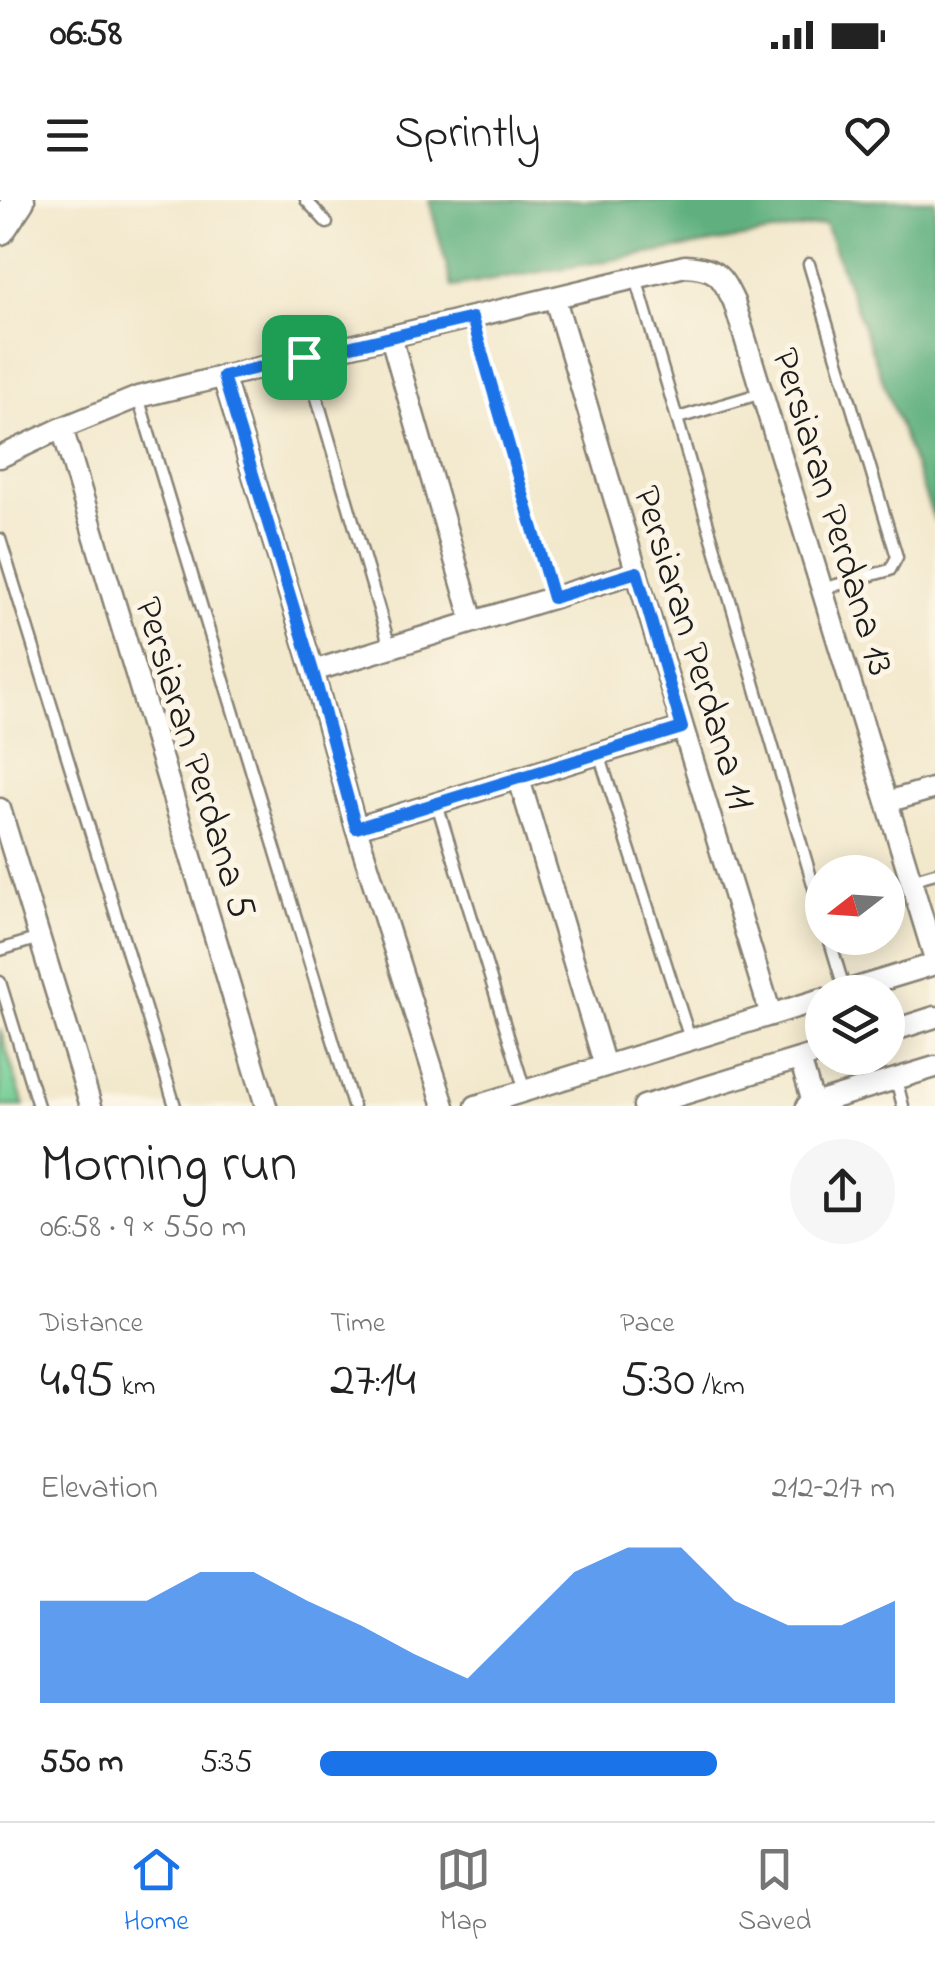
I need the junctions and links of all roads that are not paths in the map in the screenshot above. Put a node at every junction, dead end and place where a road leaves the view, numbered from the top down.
1 (19, 200) edge
2 (306, 200) edge
3 (327, 223) dead end
4 (0, 229) edge
5 (809, 264) dead end
6 (636, 278) junction
7 (554, 299) junction
8 (472, 318) junction
9 (391, 337) junction
10 (304, 357) junction
11 (223, 376) junction
12 (762, 393) junction
13 (138, 397) junction
14 (678, 418) junction
15 (62, 428) junction
16 (0, 457) edge
17 (0, 539) edge
18 (637, 572) junction
19 (822, 590) junction
20 (553, 598) junction
21 (473, 622) junction
22 (390, 648) junction
23 (313, 671) junction
24 (682, 728) junction
25 (599, 754) junction
26 (519, 779) junction
27 (935, 788) edge
28 (887, 802) junction
29 (437, 804) junction
30 (0, 809) edge
31 (356, 828) junction
32 (805, 856) edge
33 (935, 873) edge
34 (911, 880) junction
35 (40, 938) junction
36 (0, 950) edge
37 (935, 962) edge
38 (896, 975) edge
39 (0, 982) edge
40 (805, 1004) edge
41 (771, 1015) junction
42 (935, 1017) edge
43 (905, 1027) edge
44 (690, 1040) junction
45 (805, 1057) edge
46 (800, 1058) junction
47 (606, 1066) junction
48 (935, 1068) edge
49 (896, 1079) junction
50 (525, 1091) junction
51 (812, 1105) edge
52 (38, 1106) edge
53 (91, 1106) edge
54 (175, 1106) edge
55 (266, 1106) edge
56 (353, 1106) edge
57 (444, 1106) edge
58 (476, 1106) edge
59 (644, 1106) edge
60 (903, 1106) edge

1 - 4 main road
2 - 3 lane
5 - 19 lane
6 - 7 street
6 - 12 street, Persiaran Perdana 13
6 - 14 lane
7 - 8 street
7 - 18 street, Persiaran Perdana 11
8 - 9 street
8 - 20 lane
9 - 10 street
9 - 21 street
10 - 11 street
10 - 22 lane
11 - 13 street
11 - 23 street
12 - 14 lane
12 - 19 street, Persiaran Perdana 13
13 - 15 street
13 - 56 lane
14 - 32 lane
15 - 16 street
15 - 55 street, Persiaran Perdana 5
17 - 54 lane
18 - 20 street
18 - 24 street, Persiaran Perdana 11
19 - 28 street, Persiaran Perdana 13
20 - 21 street
21 - 22 street
22 - 23 street
23 - 31 street
24 - 25 street
24 - 41 street, Persiaran Perdana 11
25 - 26 street
25 - 44 lane
26 - 29 street
26 - 47 street
27 - 28 street
28 - 34 street, Persiaran Perdana 13
29 - 31 street
29 - 50 lane
30 - 35 street
31 - 57 street
33 - 34 lane
34 - 37 street, Persiaran Perdana 13
35 - 36 lane
35 - 53 street
37 - 38 street
39 - 52 lane
40 - 41 street
41 - 44 street
42 - 43 street
44 - 47 street
45 - 46 street
46 - 51 street
46 - 59 street
47 - 50 street
48 - 49 street
49 - 51 street
49 - 60 lane
50 - 58 street

